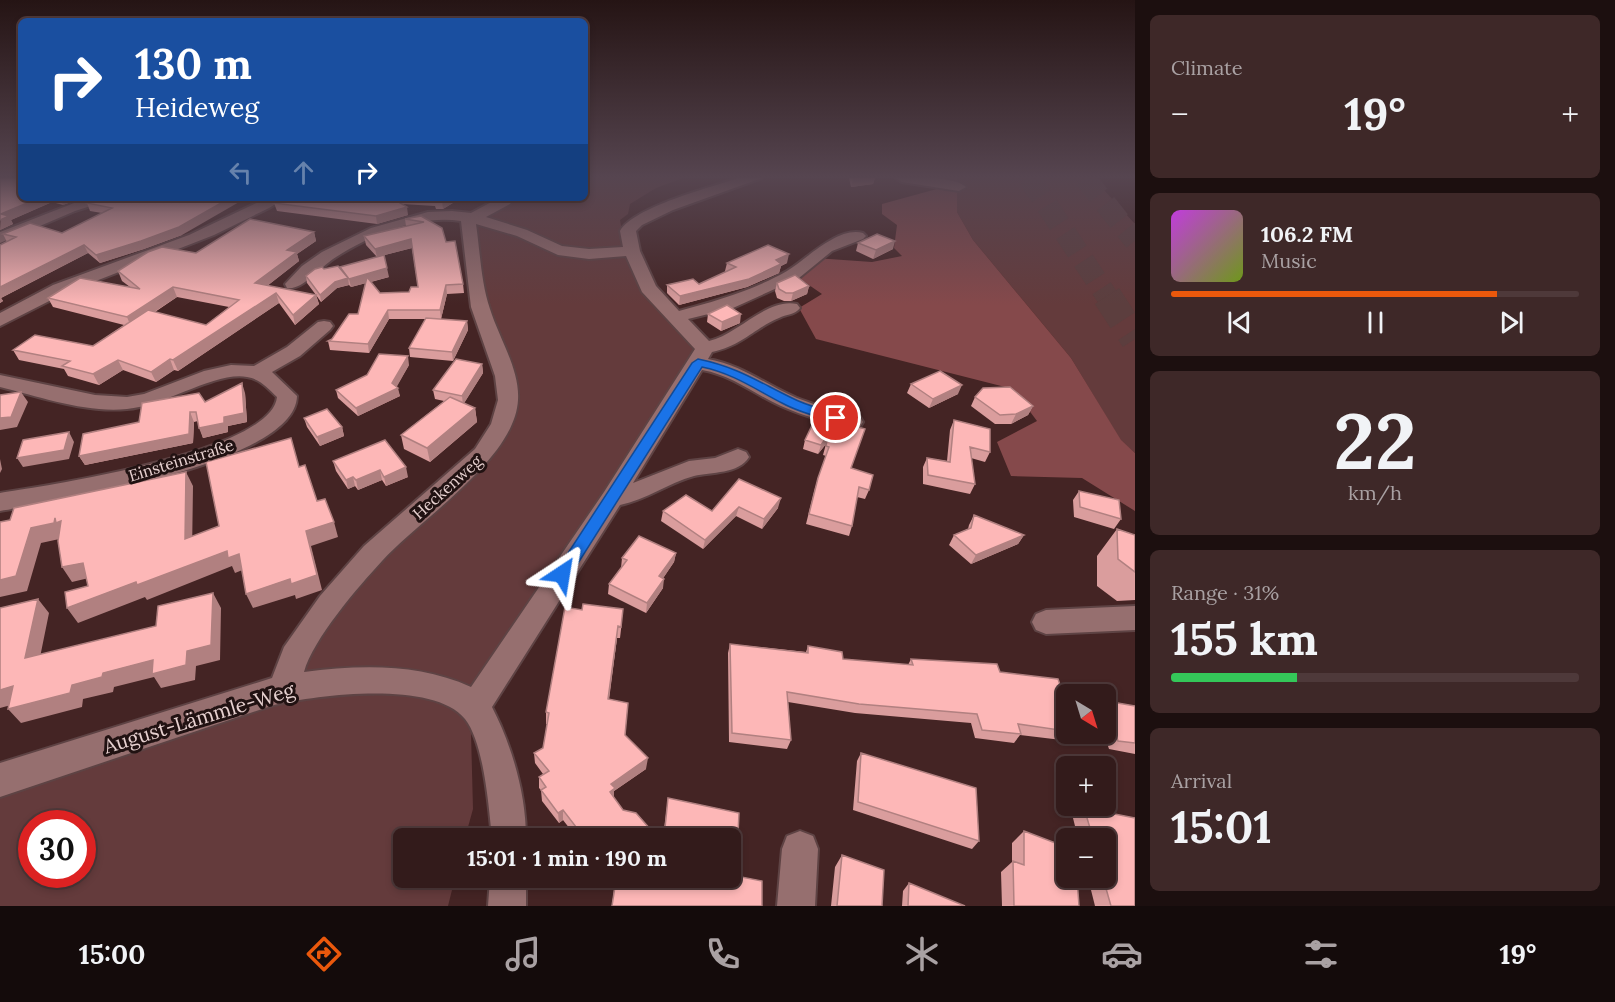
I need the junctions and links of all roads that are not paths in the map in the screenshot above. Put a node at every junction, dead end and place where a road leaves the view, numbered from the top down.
1 (41, 220) edge
2 (229, 220) edge
3 (410, 220) edge
4 (469, 220) edge
5 (480, 220) edge
6 (642, 220) edge
7 (858, 236) dead end
8 (0, 238) edge
9 (632, 251) junction
10 (293, 284) dead end
11 (791, 309) dead end
12 (676, 317) junction
13 (0, 321) edge
14 (324, 326) dead end
15 (702, 355) junction
16 (259, 371) junction
17 (0, 381) edge
18 (852, 423) edge
19 (738, 457) dead end
20 (612, 498) junction
21 (0, 502) edge
22 (1135, 618) edge
23 (1046, 622) dead end
24 (284, 689) junction
25 (475, 707) junction
26 (0, 780) edge
27 (508, 828) edge
28 (800, 849) dead end
29 (508, 888) edge
30 (507, 906) edge
31 (796, 906) edge

1 - 8 street
2 - 13 street
3 - 10 street
4 - 24 street, Heckenweg
5 - 9 street
6 - 9 street
7 - 12 street
9 - 12 street
11 - 15 street
12 - 15 street
14 - 16 street
15 - 18 street
15 - 20 street
16 - 17 street
16 - 21 street, Einsteinstraße
19 - 20 street
20 - 25 street
22 - 23 street
24 - 25 street, August-Lämmle-Weg
24 - 26 street, August-Lämmle-Weg
25 - 27 street
28 - 31 street
29 - 30 street

